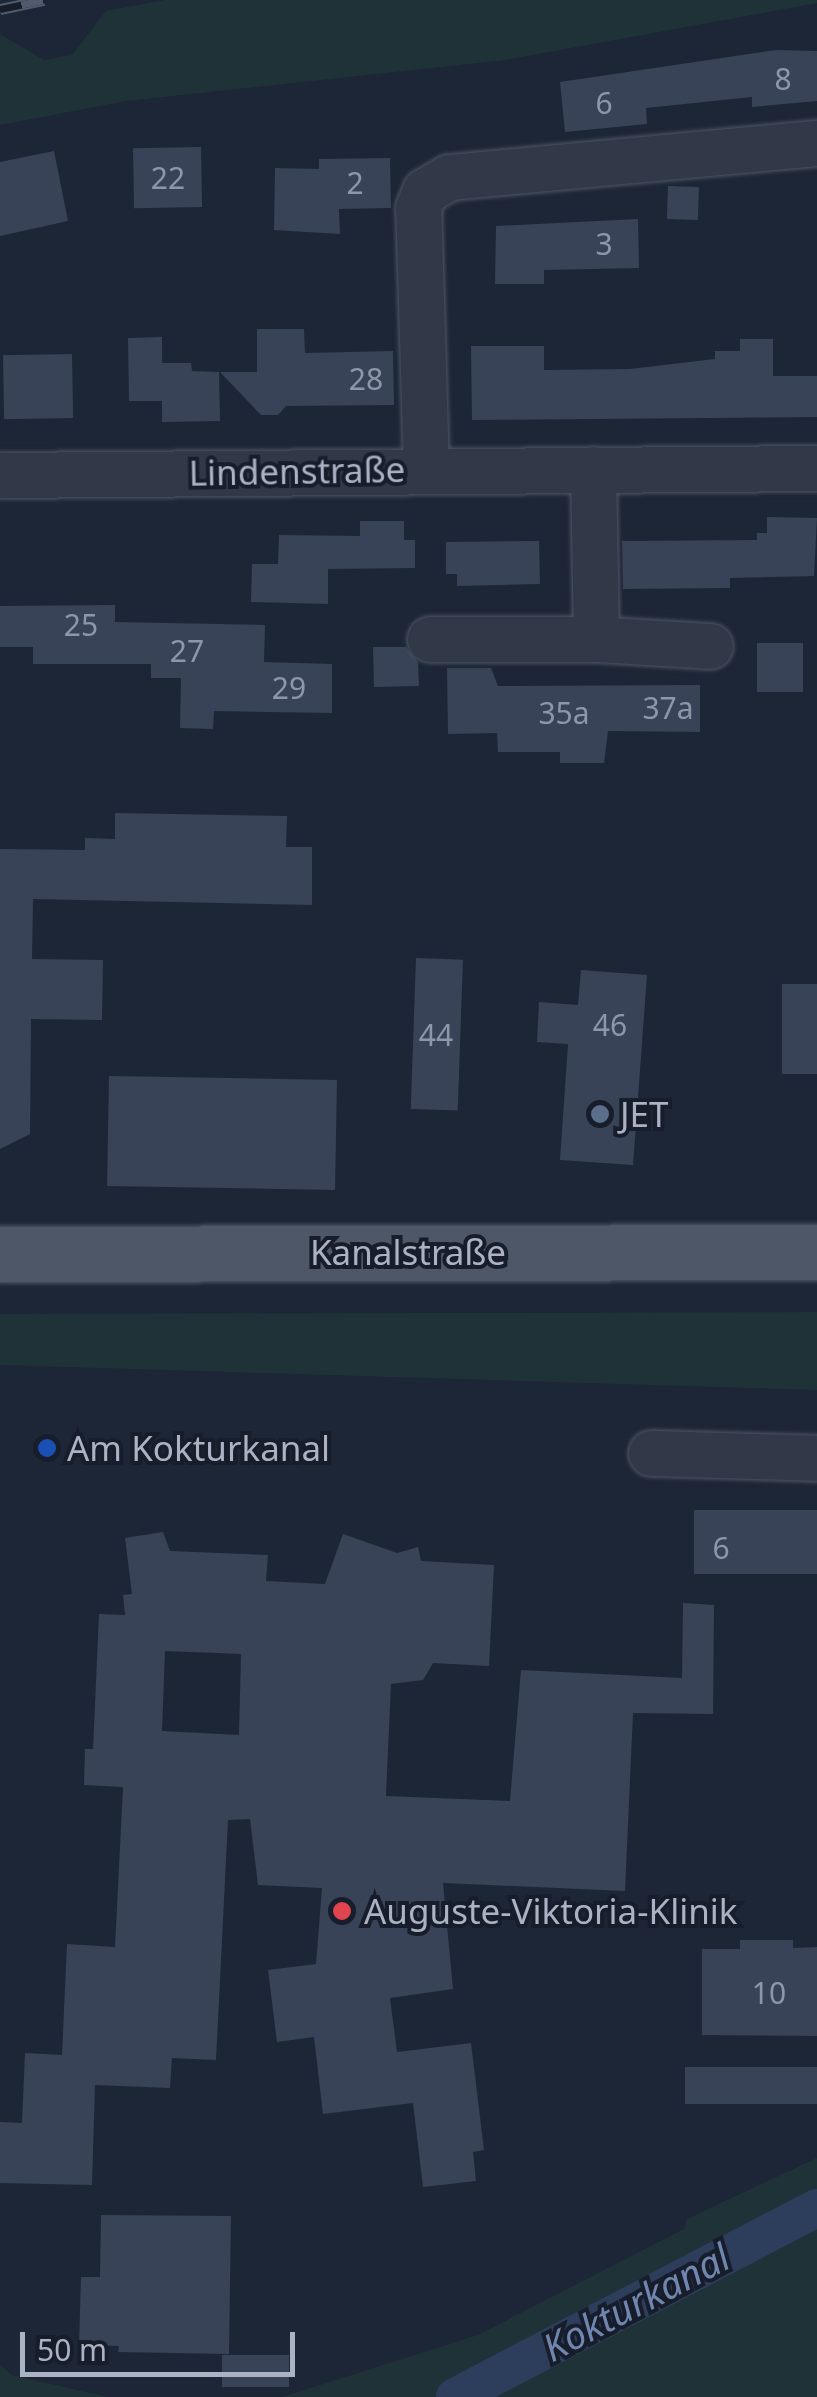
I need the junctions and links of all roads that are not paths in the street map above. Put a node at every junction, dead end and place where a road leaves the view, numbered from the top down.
1 (817, 143) edge
2 (817, 468) edge
3 (426, 470) junction
4 (593, 470) junction
5 (0, 475) edge
6 (430, 639) dead end
7 (596, 639) junction
8 (710, 646) dead end
9 (817, 1252) edge
10 (0, 1254) edge
11 (651, 1452) dead end
12 (817, 1458) edge

1 - 3 street
2 - 4 street, Lindenstraße
3 - 4 street, Lindenstraße
3 - 5 street, Lindenstraße
4 - 7 street
6 - 7 street
7 - 8 street
9 - 10 main road, Kanalstraße
11 - 12 street

